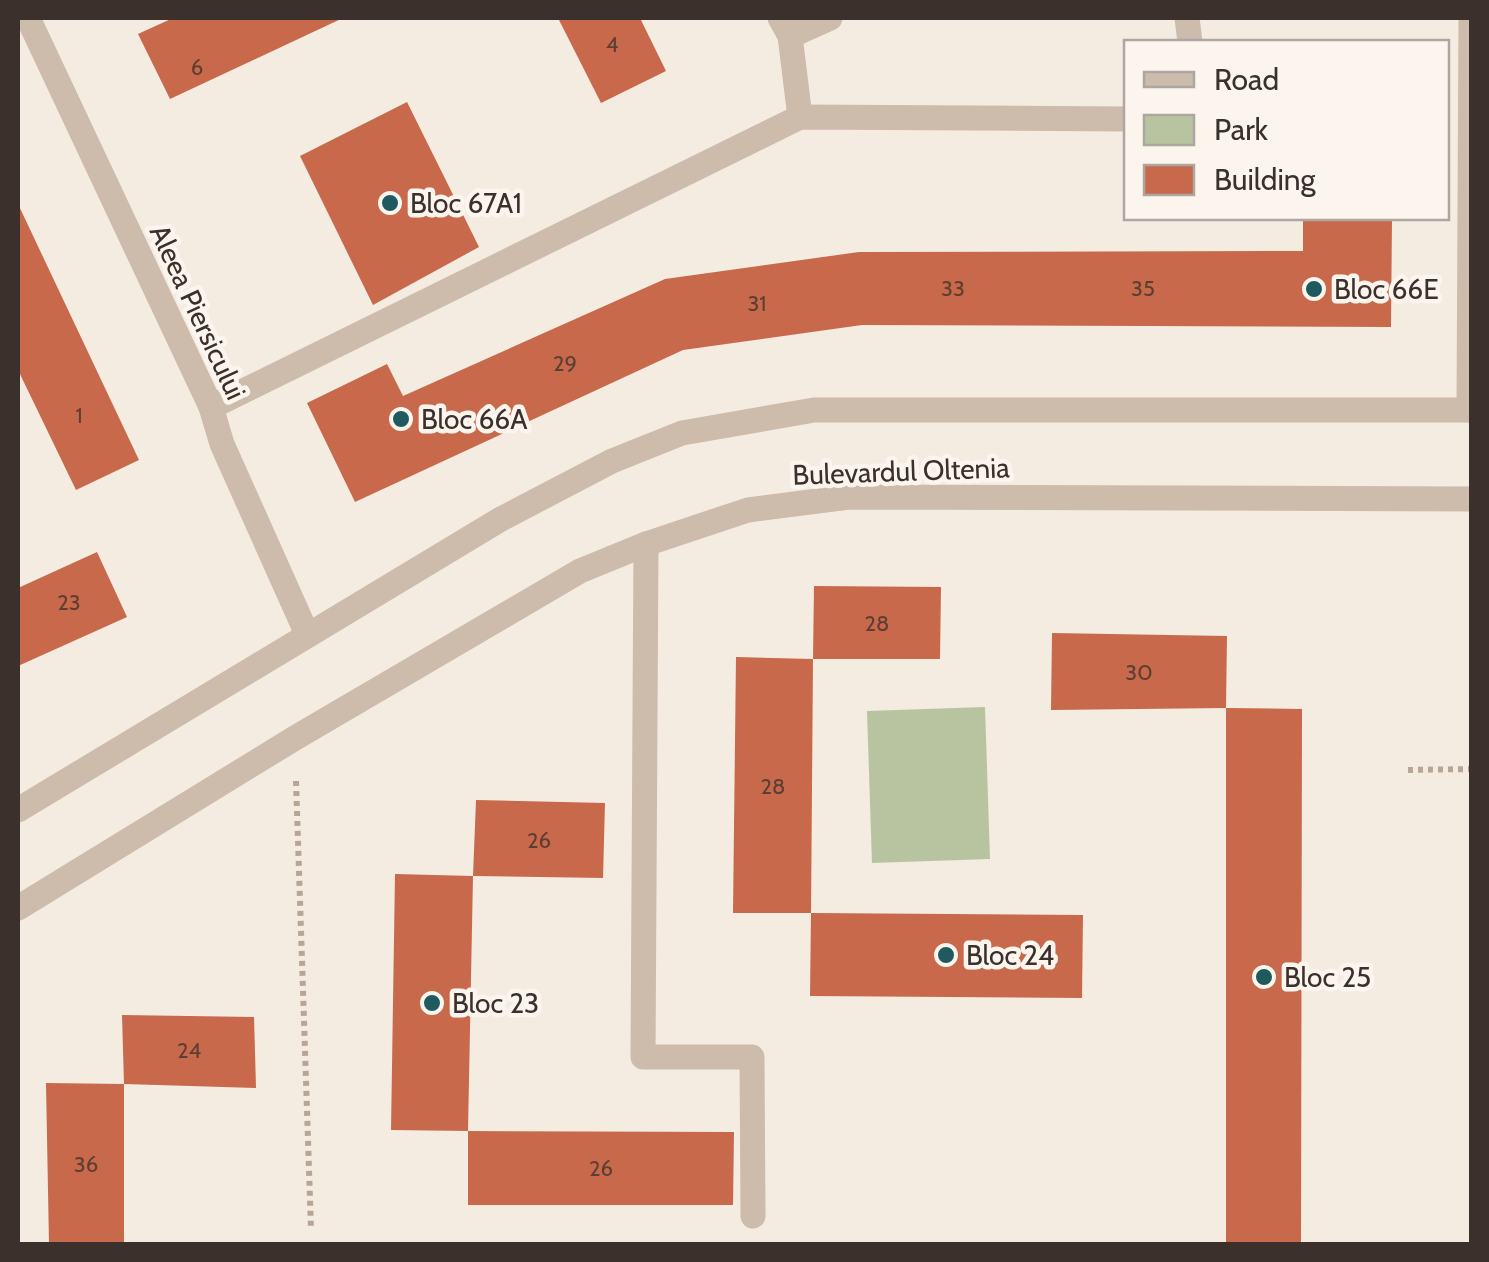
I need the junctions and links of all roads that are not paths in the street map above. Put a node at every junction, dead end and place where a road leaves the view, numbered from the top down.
1 (28, 18) edge
2 (830, 18) edge
3 (1472, 18) edge
4 (785, 26) edge
5 (800, 117) junction
6 (1124, 119) edge
7 (211, 408) junction
8 (1470, 410) edge
9 (1472, 499) edge
10 (646, 544) junction
11 (307, 634) junction
12 (18, 810) edge
13 (18, 908) edge
14 (753, 1216) dead end

1 - 7 street, Aleea Piersicului
2 - 4 street
3 - 8 street
4 - 5 street
5 - 6 street
5 - 7 street
7 - 11 street, Aleea Piersicului
8 - 11 street, Bulevardul Oltenia
9 - 10 street, Bulevardul Oltenia
10 - 13 street, Bulevardul Oltenia
10 - 14 street
11 - 12 street, Bulevardul Oltenia

